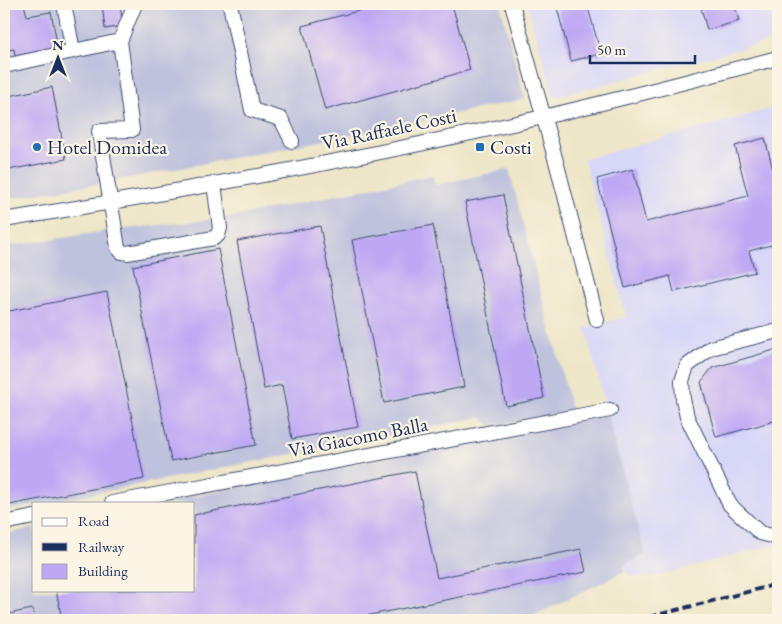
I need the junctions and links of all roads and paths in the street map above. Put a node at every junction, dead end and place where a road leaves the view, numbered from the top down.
1 (64, 4) edge
2 (135, 4) edge
3 (230, 4) edge
4 (512, 4) edge
5 (120, 41) junction
6 (73, 52) junction
7 (778, 58) edge
8 (4, 66) edge
9 (542, 117) junction
10 (292, 141) dead end
11 (214, 184) junction
12 (110, 203) junction
13 (4, 220) edge
14 (597, 320) dead end
15 (778, 331) edge
16 (610, 410) dead end
17 (117, 502) edge
18 (32, 517) edge
19 (4, 523) edge
20 (778, 534) edge

1 - 6 street
2 - 5 street
3 - 10 street
4 - 9 street
5 - 6 street
5 - 12 street
6 - 8 street
7 - 9 street, Via Raffaele Costi
9 - 11 street, Via Raffaele Costi
9 - 14 street
11 - 12 street, Via Raffaele Costi
11 - 12 street
12 - 13 street, Via Raffaele Costi
15 - 20 street
16 - 17 street, Via Giacomo Balla
18 - 19 street

